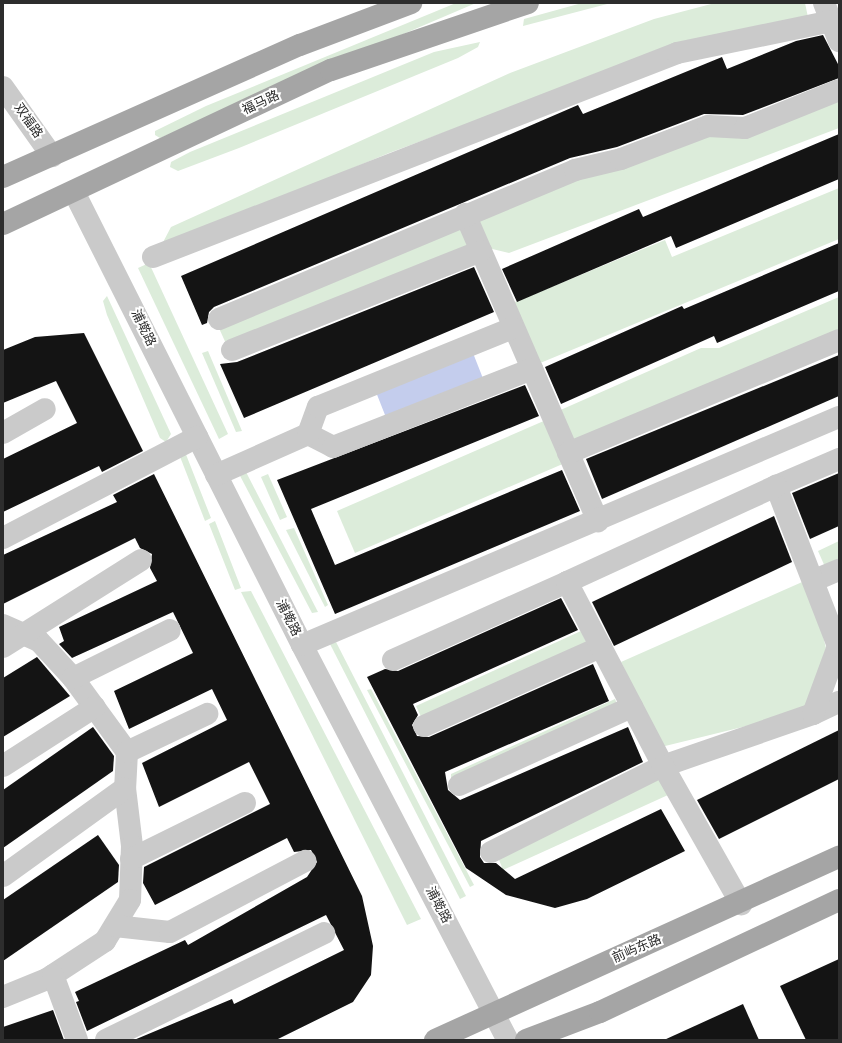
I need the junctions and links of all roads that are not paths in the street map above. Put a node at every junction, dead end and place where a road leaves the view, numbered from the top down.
1 (411, 3) edge
2 (528, 3) edge
3 (832, 22) edge
4 (3, 86) edge
5 (839, 90) edge
6 (52, 156) junction
7 (3, 178) edge
8 (74, 192) junction
9 (465, 214) junction
10 (3, 224) edge
11 (481, 251) junction
12 (153, 257) dead end
13 (219, 319) dead end
14 (513, 328) junction
15 (839, 340) edge
16 (232, 350) dead end
17 (532, 369) junction
18 (45, 409) dead end
19 (839, 417) edge
20 (3, 433) edge
21 (308, 434) junction
22 (197, 437) junction
23 (568, 453) junction
24 (839, 459) edge
25 (216, 475) junction
26 (776, 486) junction
27 (598, 521) junction
28 (3, 538) edge
29 (141, 560) dead end
30 (839, 570) edge
31 (815, 580) junction
32 (567, 582) junction
33 (13, 629) edge
34 (170, 630) dead end
35 (302, 645) junction
36 (3, 647) edge
37 (601, 647) junction
38 (393, 660) dead end
39 (73, 678) junction
40 (839, 702) edge
41 (95, 707) junction
42 (632, 707) junction
43 (207, 714) dead end
44 (812, 714) junction
45 (424, 726) dead end
46 (127, 752) junction
47 (3, 766) edge
48 (663, 766) junction
49 (458, 784) dead end
50 (125, 788) junction
51 (245, 803) dead end
52 (491, 852) dead end
53 (839, 857) edge
54 (131, 859) junction
55 (305, 860) dead end
56 (3, 876) edge
57 (839, 900) edge
58 (741, 904) junction
59 (115, 926) junction
60 (324, 932) dead end
61 (53, 974) junction
62 (3, 997) edge
63 (494, 1014) junction
64 (77, 1040) edge
65 (106, 1040) edge
66 (434, 1040) edge
67 (508, 1040) edge
68 (526, 1040) edge

1 - 6 main road
2 - 8 main road, 福马路
3 - 12 street
4 - 6 street, 双福路
5 - 9 street
6 - 7 main road
8 - 10 main road, 福马路
8 - 22 street, 浦墘路
9 - 11 street
9 - 13 street
11 - 14 street
11 - 16 street
14 - 17 street
14 - 21 street
15 - 23 street
17 - 21 street
17 - 23 street
18 - 20 street
19 - 27 street
21 - 25 street
22 - 25 street, 浦墘路
22 - 28 street
23 - 27 street
24 - 26 street
25 - 35 street, 浦墘路
26 - 31 street
26 - 32 street
27 - 35 street
29 - 33 street
30 - 31 street
31 - 44 street
32 - 37 street
32 - 38 street
33 - 36 street
33 - 39 street
34 - 39 street
35 - 63 street, 浦墘路
37 - 42 street
37 - 45 street
39 - 41 street
40 - 44 street
41 - 46 street
41 - 47 street
42 - 48 street
42 - 49 street
43 - 46 street
44 - 48 street
46 - 50 street
48 - 52 street
48 - 58 street
50 - 54 street
50 - 56 street
51 - 54 street
53 - 58 main road, 前屿东路
54 - 59 street
55 - 59 street
57 - 68 main road
58 - 63 main road, 前屿东路
59 - 61 street
60 - 65 street
61 - 62 street
61 - 64 street
63 - 66 main road, 前屿东路
63 - 67 street, 浦墘路

